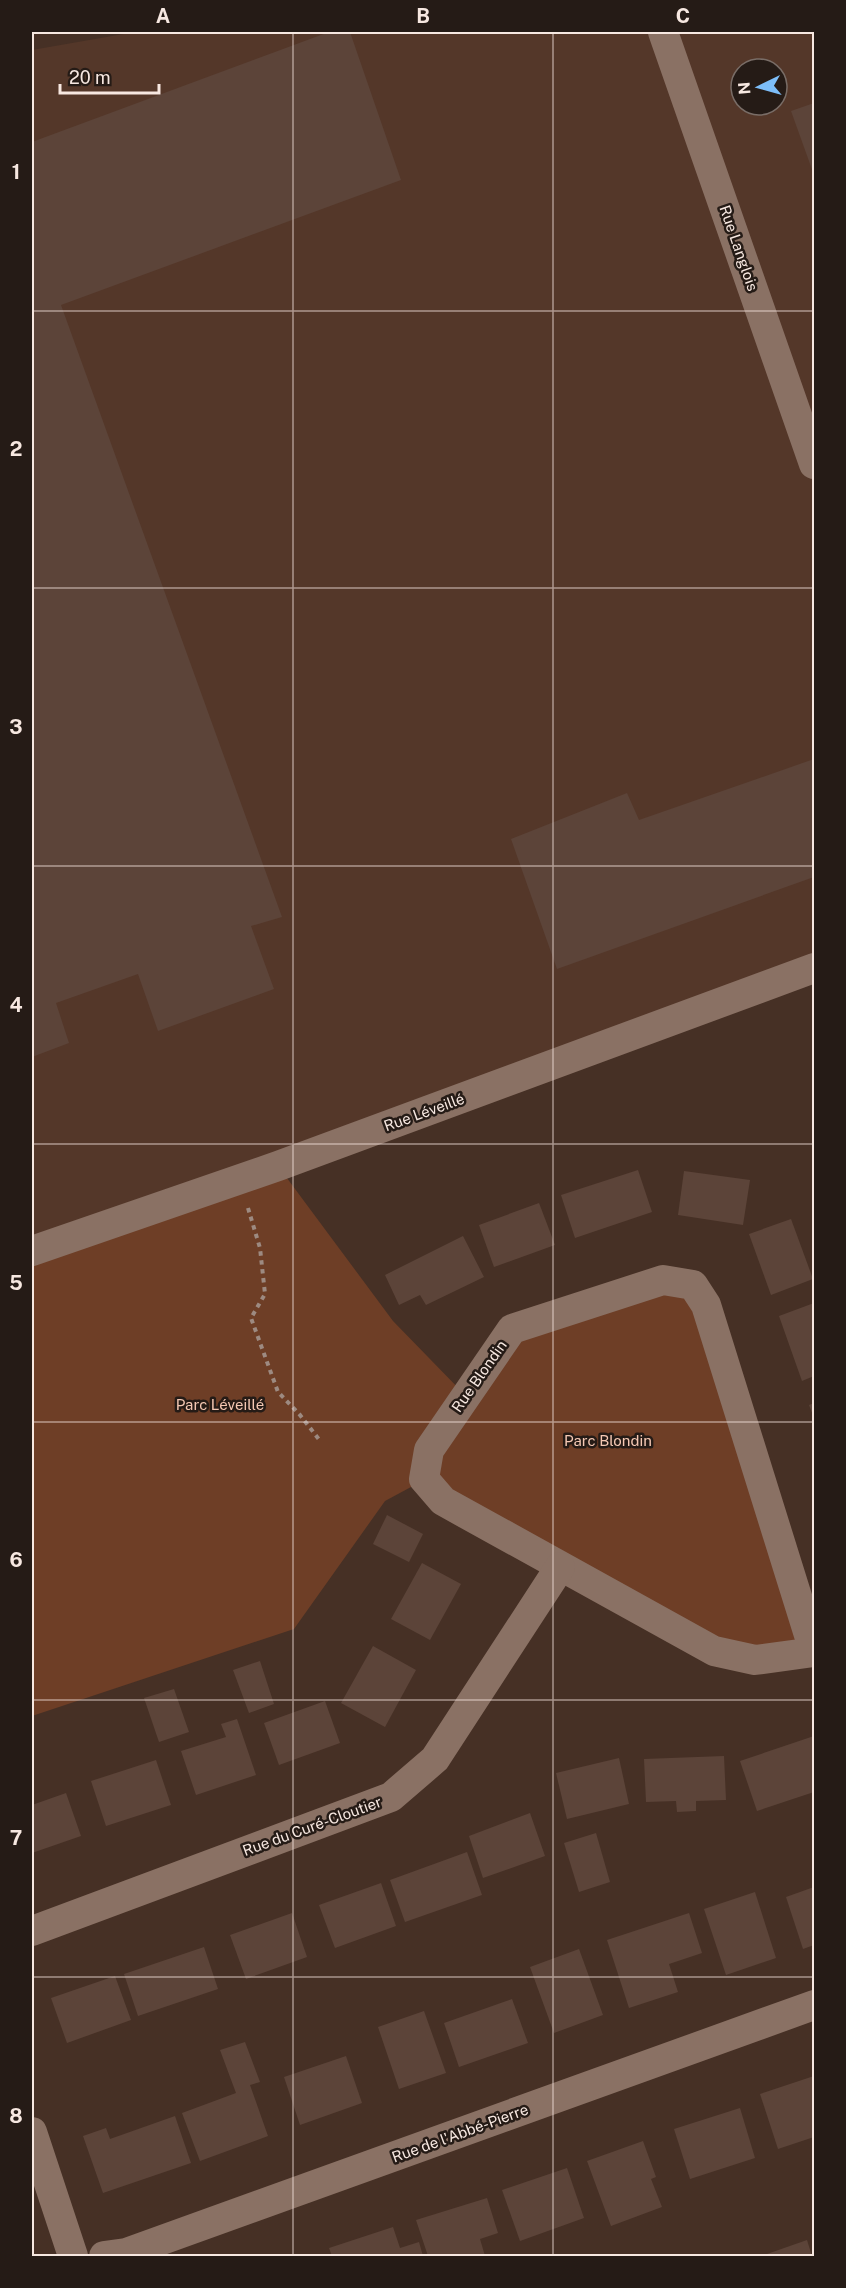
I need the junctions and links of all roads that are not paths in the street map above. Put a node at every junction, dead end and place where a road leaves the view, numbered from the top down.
1 (663, 32) edge
2 (814, 464) edge
3 (814, 968) edge
4 (32, 1251) edge
5 (560, 1567) junction
6 (814, 1652) edge
7 (32, 1931) edge
8 (814, 2005) edge
9 (32, 2132) edge
10 (73, 2256) edge
11 (104, 2256) edge

1 - 2 street, Rue Langlois
3 - 4 street, Rue Léveillé
5 - 6 street, Rue Blondin
5 - 6 street, Rue Blondin
5 - 7 street, Rue du Curé-Cloutier
8 - 11 street, Rue de l'Abbé-Pierre
9 - 10 street

